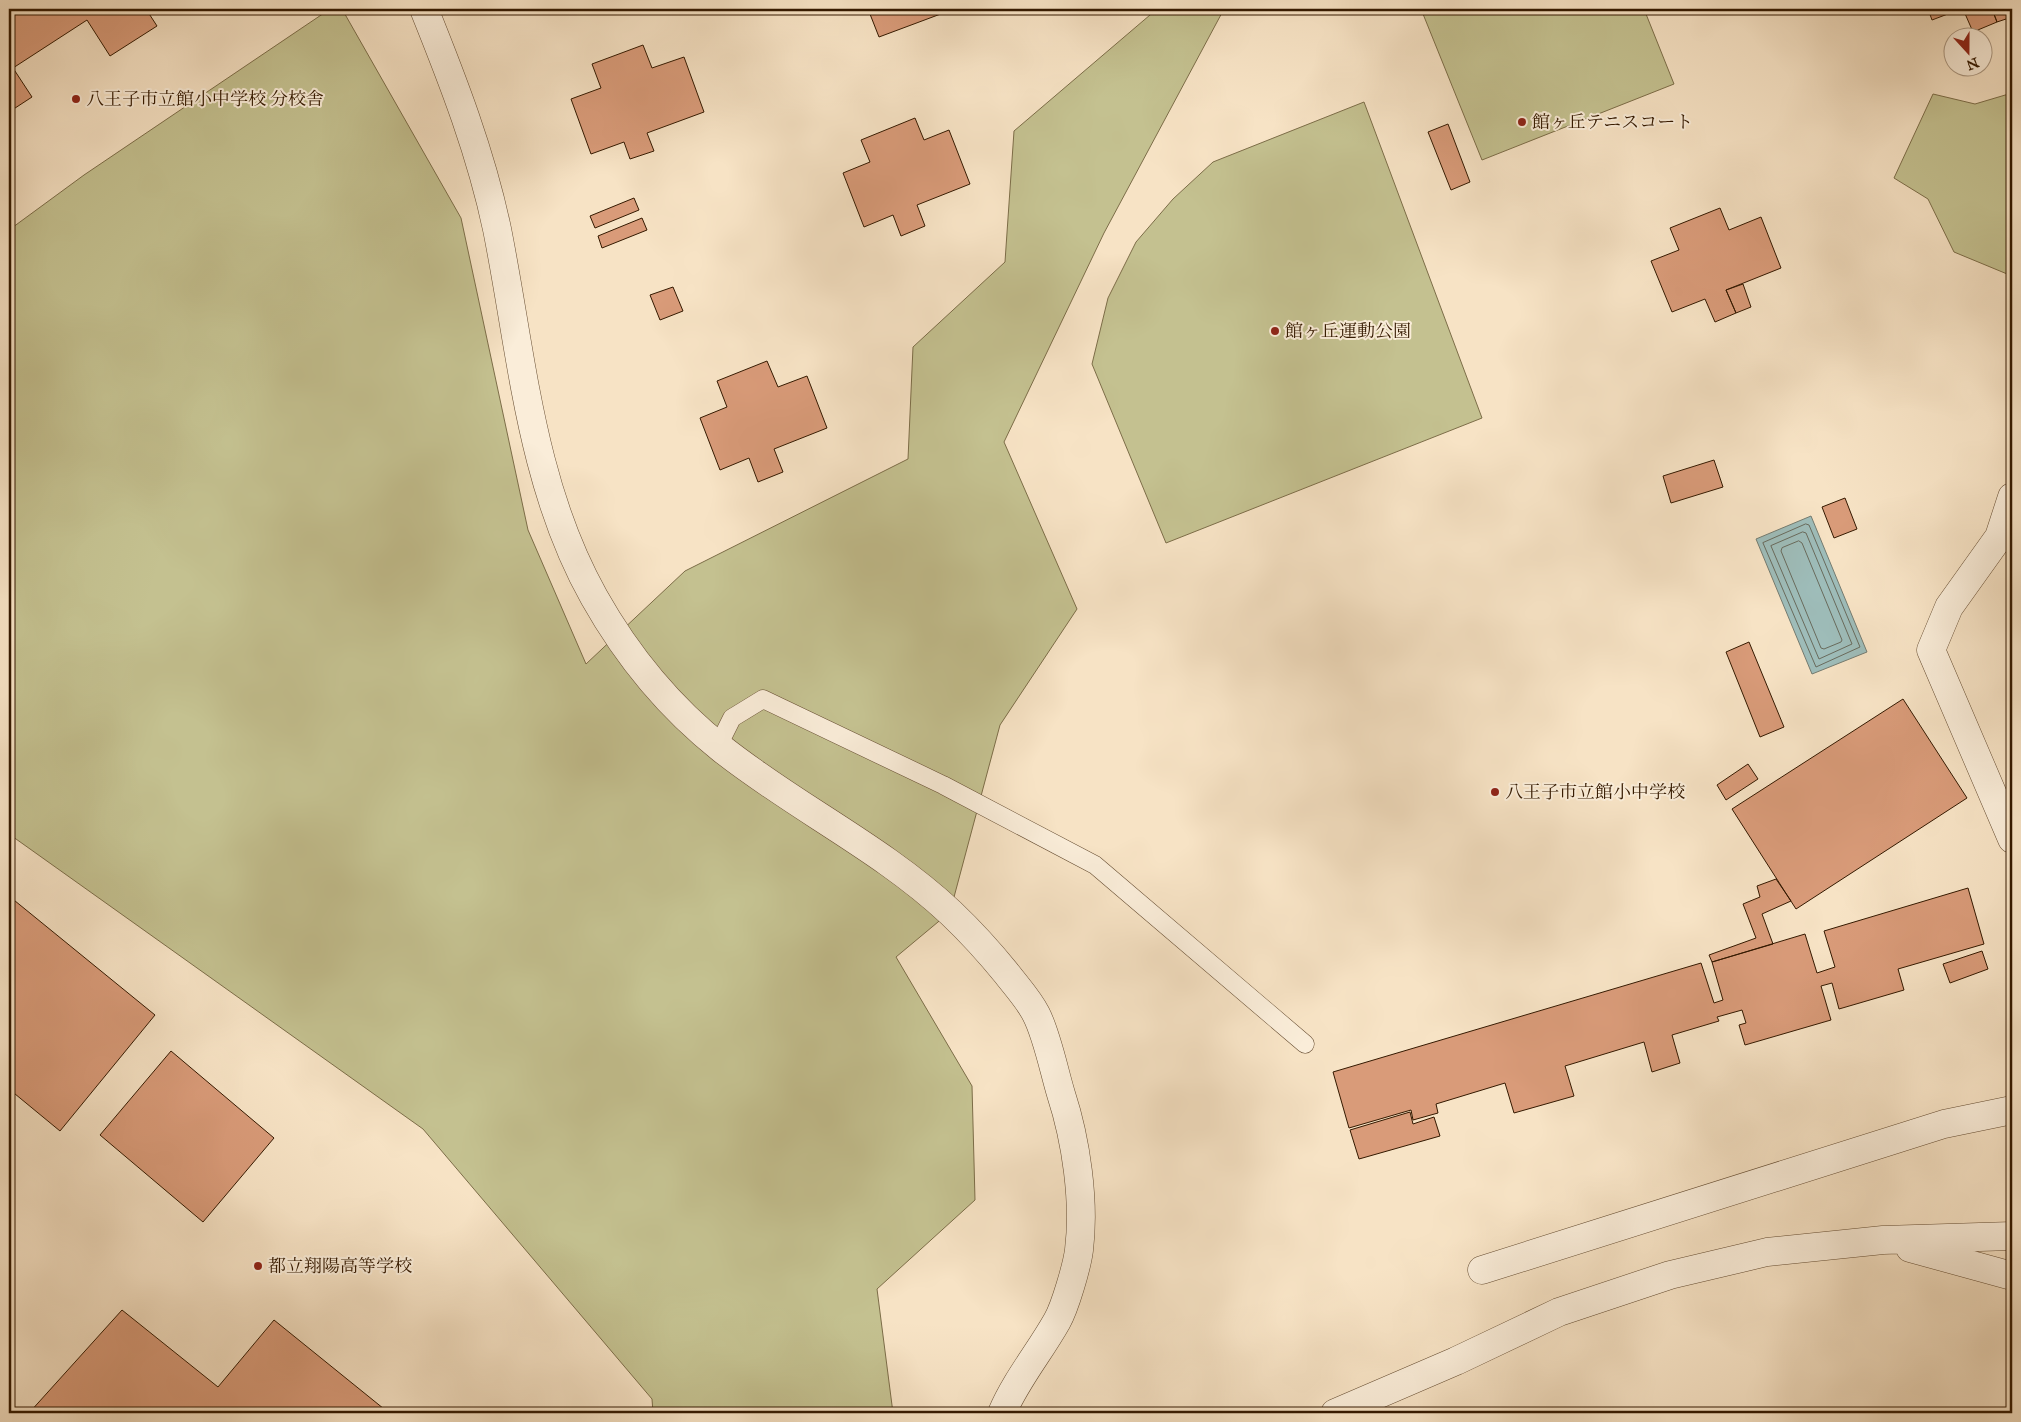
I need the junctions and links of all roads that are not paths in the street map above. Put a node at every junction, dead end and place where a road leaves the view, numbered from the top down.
1 (424, 9) edge
2 (2012, 498) edge
3 (718, 746) junction
4 (2012, 839) edge
5 (1305, 1044) dead end
6 (2012, 1110) edge
7 (2012, 1236) edge
8 (1883, 1240) junction
9 (1482, 1270) dead end
10 (2012, 1276) edge
11 (1002, 1413) edge
12 (1335, 1413) edge

1 - 3 street
2 - 4 street
3 - 5 lane
3 - 11 street
6 - 9 street
7 - 8 street
8 - 10 street
8 - 12 street

